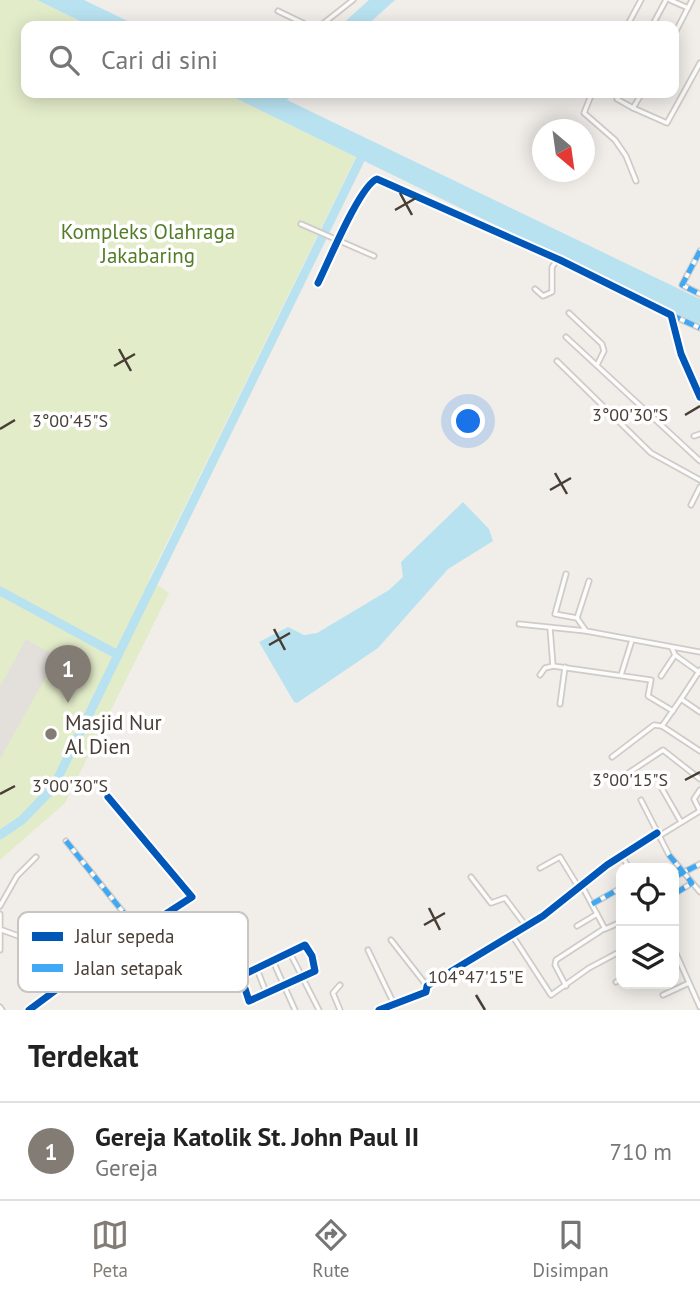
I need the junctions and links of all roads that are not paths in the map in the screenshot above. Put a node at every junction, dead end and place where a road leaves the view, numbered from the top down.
1 (353, 0) edge
2 (641, 0) edge
3 (668, 0) edge
4 (692, 0) edge
5 (688, 8) junction
6 (278, 11) dead end
7 (299, 21) edge
8 (326, 21) edge
9 (630, 21) edge
10 (655, 21) edge
11 (679, 25) edge
12 (700, 63) edge
13 (590, 98) edge
14 (617, 98) edge
15 (639, 98) edge
16 (634, 108) junction
17 (636, 181) dead end
18 (301, 224) dead end
19 (339, 241) junction
20 (700, 251) edge
21 (374, 256) dead end
22 (699, 257) edge
23 (558, 259) junction
24 (318, 283) dead end
25 (535, 289) dead end
26 (700, 294) edge
27 (569, 313) dead end
28 (671, 314) junction
29 (700, 328) edge
30 (566, 337) dead end
31 (557, 361) dead end
32 (597, 365) junction
33 (700, 397) edge
34 (700, 434) edge
35 (694, 436) dead end
36 (700, 461) edge
37 (700, 480) edge
38 (700, 487) edge
39 (691, 505) dead end
40 (566, 574) dead end
41 (589, 580) dead end
42 (577, 618) junction
43 (519, 624) dead end
44 (550, 628) junction
45 (586, 631) junction
46 (632, 640) junction
47 (672, 648) junction
48 (700, 651) edge
49 (675, 655) junction
50 (553, 666) junction
51 (565, 667) junction
52 (700, 672) edge
53 (540, 675) dead end
54 (621, 676) junction
55 (661, 676) dead end
56 (681, 699) junction
57 (559, 704) dead end
58 (673, 711) junction
59 (700, 712) edge
60 (662, 726) junction
61 (700, 751) edge
62 (612, 757) dead end
63 (626, 774) dead end
64 (700, 779) edge
65 (661, 787) dead end
66 (700, 790) edge
67 (108, 797) dead end
68 (641, 800) dead end
69 (700, 811) edge
70 (681, 822) junction
71 (658, 834) junction
72 (66, 841) dead end
73 (622, 856) junction
74 (36, 857) dead end
75 (626, 863) edge
76 (700, 864) edge
77 (540, 868) dead end
78 (682, 872) junction
79 (679, 874) edge
80 (471, 877) dead end
81 (692, 883) junction
82 (580, 887) junction
83 (616, 891) edge
84 (679, 891) edge
85 (700, 892) edge
86 (592, 904) junction
87 (0, 906) edge
88 (122, 912) edge
89 (169, 912) edge
90 (0, 914) edge
91 (597, 914) junction
92 (616, 924) edge
93 (526, 926) junction
94 (578, 926) dead end
95 (605, 928) junction
96 (2, 930) edge
97 (512, 935) junction
98 (391, 940) dead end
99 (0, 950) edge
100 (368, 950) dead end
101 (290, 953) junction
102 (616, 954) edge
103 (272, 961) junction
104 (679, 962) edge
105 (257, 969) junction
106 (248, 973) edge
107 (302, 978) junction
108 (689, 983) junction
109 (340, 985) dead end
110 (427, 986) junction
111 (565, 986) junction
112 (283, 987) junction
113 (54, 992) edge
114 (245, 992) edge
115 (267, 995) junction
116 (663, 995) dead end
117 (394, 1004) junction
118 (700, 1007) edge
119 (29, 1010) edge
120 (295, 1010) edge
121 (319, 1010) edge
122 (340, 1010) edge
123 (379, 1010) edge

1 - 8 street
2 - 9 street
3 - 5 street
3 - 10 street
4 - 5 street
5 - 11 street
6 - 7 street
12 - 16 street
13 - 17 street
14 - 16 street
15 - 16 street
18 - 19 street
19 - 21 street
19 - 23 street
19 - 24 street
20 - 22 street
22 - 26 street
23 - 25 street
23 - 28 street
27 - 32 street
28 - 29 street
28 - 33 street
30 - 32 street
31 - 37 street
32 - 36 street
34 - 35 street
38 - 39 street
40 - 42 street
41 - 42 street
42 - 45 street
43 - 44 street
44 - 45 street
44 - 50 street
45 - 46 street
46 - 47 street
46 - 54 street
47 - 48 street
47 - 49 street
49 - 52 street
49 - 55 street
50 - 51 street
50 - 53 street
51 - 54 street
51 - 57 street
52 - 56 street
54 - 58 street
56 - 58 street
56 - 59 street
58 - 60 street
60 - 61 street
60 - 62 street
63 - 64 street
65 - 70 street
66 - 69 street
67 - 89 street
68 - 71 street
69 - 70 street
70 - 71 street
71 - 73 street
71 - 78 street
72 - 88 street
73 - 75 street
73 - 82 street
74 - 87 street
76 - 78 street
77 - 82 street
78 - 79 street
78 - 81 street
80 - 93 street
81 - 84 street
81 - 85 street
82 - 86 street
82 - 93 street
83 - 86 street
86 - 91 street
90 - 96 street
91 - 94 street
91 - 95 street
92 - 95 street
93 - 97 street
95 - 111 street
96 - 99 street
97 - 110 street
97 - 111 street
98 - 110 street
100 - 117 street
101 - 103 street
101 - 107 street
101 - 107 street
102 - 111 street
103 - 105 street
103 - 112 street
104 - 108 street
105 - 106 street
105 - 115 street
107 - 112 street
107 - 121 street
108 - 116 street
108 - 118 street
109 - 122 street
110 - 117 street
112 - 115 street
112 - 120 street
113 - 119 street
114 - 115 street
117 - 123 street

